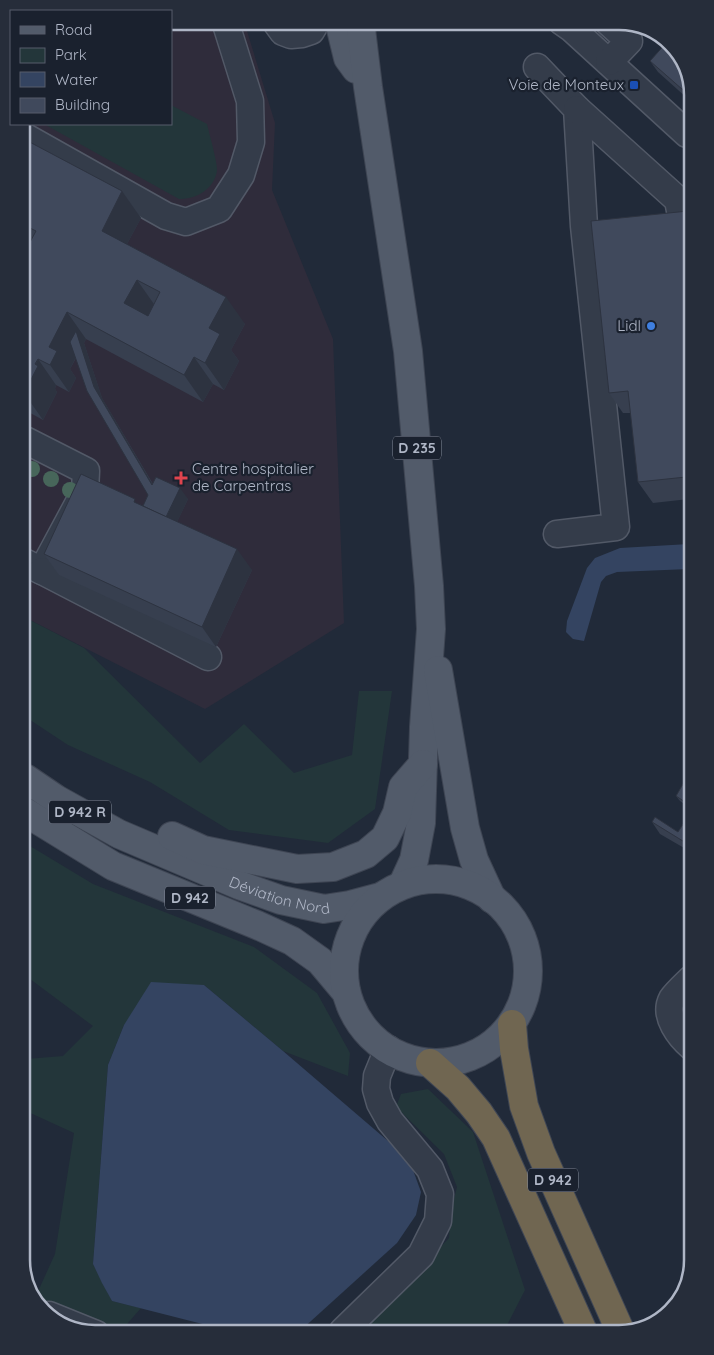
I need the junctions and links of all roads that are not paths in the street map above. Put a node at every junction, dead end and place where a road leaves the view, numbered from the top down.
1 (228, 30) edge
2 (282, 30) edge
3 (312, 30) edge
4 (341, 30) edge
5 (361, 30) edge
6 (574, 30) edge
7 (617, 30) edge
8 (609, 62) junction
9 (538, 67) dead end
10 (368, 87) junction
11 (577, 110) junction
12 (684, 131) edge
13 (30, 140) edge
14 (681, 216) edge
15 (30, 443) edge
16 (557, 534) dead end
17 (33, 567) edge
18 (431, 629) junction
19 (208, 657) dead end
20 (423, 764) junction
21 (30, 781) edge
22 (30, 815) edge
23 (137, 841) junction
24 (392, 891) junction
25 (492, 899) junction
26 (684, 986) edge
27 (346, 992) junction
28 (512, 1024) junction
29 (684, 1040) edge
30 (388, 1049) junction
31 (430, 1063) junction
32 (349, 1325) edge
33 (580, 1325) edge
34 (618, 1325) edge

1 - 13 street
2 - 3 street
4 - 10 main road
5 - 10 main road, D 235
6 - 8 street
7 - 8 street
8 - 12 street
9 - 11 street
10 - 18 main road, D 235
11 - 14 street
11 - 16 street
15 - 17 street
17 - 19 street
18 - 20 main road
18 - 25 main road
20 - 23 main road
20 - 24 main road
21 - 23 main road, Déviation Nord / D 942 R
22 - 27 main road, D 942
23 - 24 main road, Déviation Nord / D 942 R
24 - 25 main road, Déviation Nord
24 - 27 main road
25 - 28 main road
26 - 29 street
27 - 30 main road
28 - 31 main road
28 - 34 highway, D 942
30 - 31 main road
30 - 32 street
31 - 33 highway, D 942

